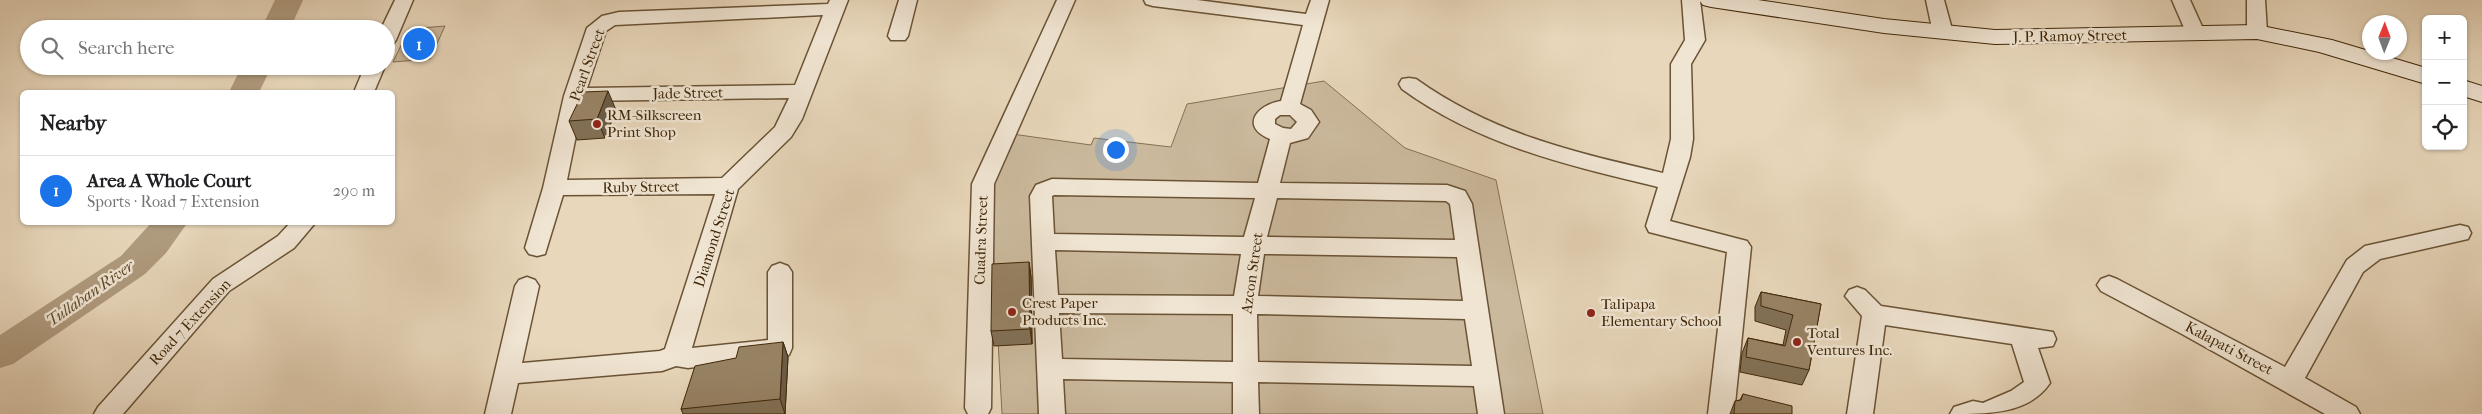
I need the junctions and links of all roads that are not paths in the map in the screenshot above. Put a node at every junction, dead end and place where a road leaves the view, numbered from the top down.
1 (404, 0) edge
2 (908, 0) edge
3 (1066, 0) edge
4 (1153, 0) edge
5 (1320, 0) edge
6 (1691, 0) edge
7 (1711, 0) edge
8 (1935, 0) edge
9 (2181, 0) edge
10 (2256, 0) edge
11 (837, 4) edge
12 (744, 6) edge
13 (395, 20) edge
14 (1314, 21) junction
15 (2257, 32) junction
16 (1943, 33) junction
17 (2195, 33) junction
18 (898, 36) dead end
19 (371, 75) edge
20 (2422, 75) edge
21 (1409, 84) dead end
22 (2467, 89) edge
23 (365, 90) edge
24 (802, 91) junction
25 (2482, 94) edge
26 (574, 96) junction
27 (1671, 182) junction
28 (728, 186) junction
29 (554, 188) junction
30 (1266, 190) junction
31 (302, 225) edge
32 (2460, 233) dead end
33 (1045, 242) junction
34 (1254, 245) junction
35 (538, 248) dead end
36 (1466, 249) junction
37 (780, 272) dead end
38 (2109, 285) dead end
39 (527, 286) dead end
40 (1856, 296) dead end
41 (1048, 304) junction
42 (1245, 305) junction
43 (1475, 310) junction
44 (1874, 314) junction
45 (674, 356) junction
46 (1052, 369) junction
47 (1246, 372) junction
48 (507, 374) junction
49 (1485, 376) junction
50 (2290, 381) junction
51 (978, 408) dead end
52 (108, 414) edge
53 (498, 414) edge
54 (1052, 414) edge
55 (1246, 414) edge
56 (1490, 414) edge
57 (1721, 414) edge
58 (1860, 414) edge
59 (1963, 414) edge
60 (1984, 414) edge
61 (2347, 414) edge

1 - 13 street
2 - 18 street
3 - 51 street, Cuadra Street
4 - 14 street
5 - 14 street, Azcon Street
6 - 27 street
7 - 16 street, J. P. Ramoy Street
8 - 16 street
9 - 17 street
10 - 15 street
11 - 12 street, Pearl Street
11 - 24 street, Diamond Street
12 - 26 street, Pearl Street
14 - 30 street, Azcon Street
15 - 17 street, J. P. Ramoy Street
15 - 20 street, J. P. Ramoy Street
16 - 17 street, J. P. Ramoy Street
19 - 23 street
21 - 27 street
22 - 25 street
24 - 26 street, Jade Street
24 - 28 street, Diamond Street
26 - 29 street, Pearl Street
27 - 57 street
28 - 29 street, Ruby Street
28 - 45 street, Diamond Street
29 - 35 street, Pearl Street
30 - 33 street
30 - 34 street, Azcon Street
30 - 36 street
31 - 52 street, Road 7 Extension
32 - 50 street
33 - 34 street
33 - 41 street
34 - 36 street
34 - 42 street, Azcon Street
36 - 43 street
37 - 45 street
38 - 50 street, Kalapati Street
39 - 48 street
40 - 44 street
41 - 42 street
41 - 46 street
42 - 43 street
42 - 47 street, Azcon Street
43 - 49 street
44 - 58 street
44 - 60 street
45 - 48 street
46 - 47 street
46 - 54 street
47 - 49 street
47 - 55 street, Azcon Street
48 - 53 street
49 - 56 street
50 - 61 street, Kalapati Street
59 - 60 street

